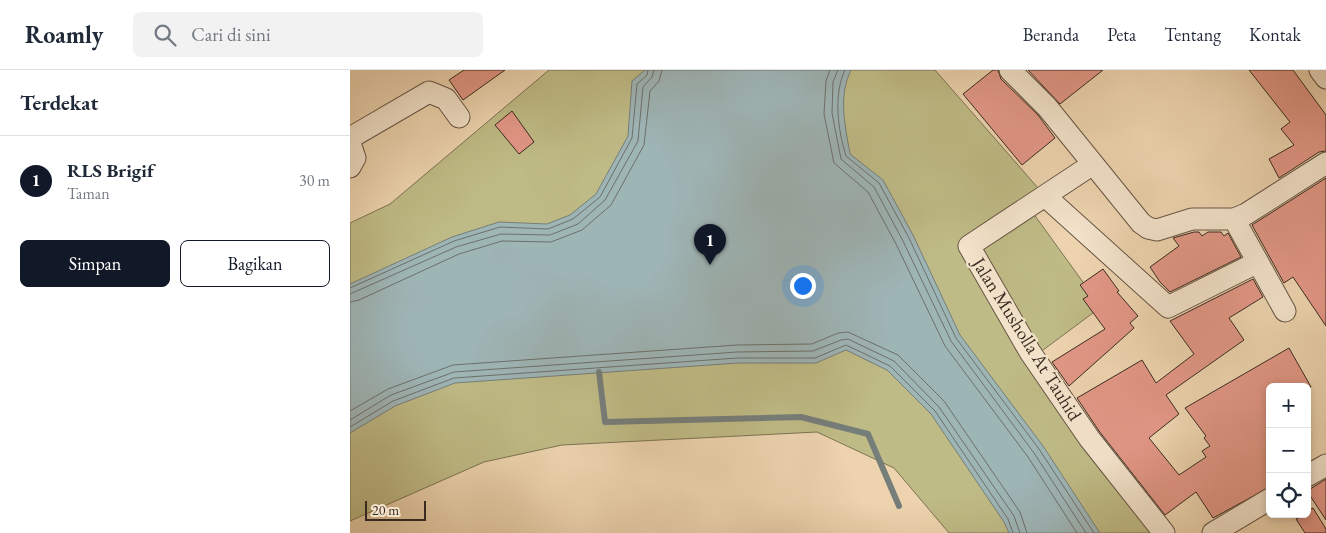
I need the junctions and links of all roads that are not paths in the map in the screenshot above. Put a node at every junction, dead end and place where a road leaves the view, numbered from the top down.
1 (1010, 70) edge
2 (1320, 70) edge
3 (1326, 78) edge
4 (459, 117) dead end
5 (350, 138) edge
6 (350, 143) edge
7 (1326, 163) edge
8 (1093, 164) junction
9 (350, 168) edge
10 (1045, 196) junction
11 (1234, 219) junction
12 (1258, 262) junction
13 (1285, 311) dead end
14 (1326, 465) edge
15 (1311, 474) edge
16 (1266, 501) edge
17 (1164, 533) edge
18 (1213, 533) edge

1 - 8 street
2 - 3 street
4 - 5 street
6 - 9 street
7 - 11 street
8 - 10 street, Jalan Musholla At Tauhid
8 - 11 street
10 - 12 street
10 - 17 street, Jalan Musholla At Tauhid
11 - 12 street
12 - 13 street
14 - 15 street
16 - 18 street

